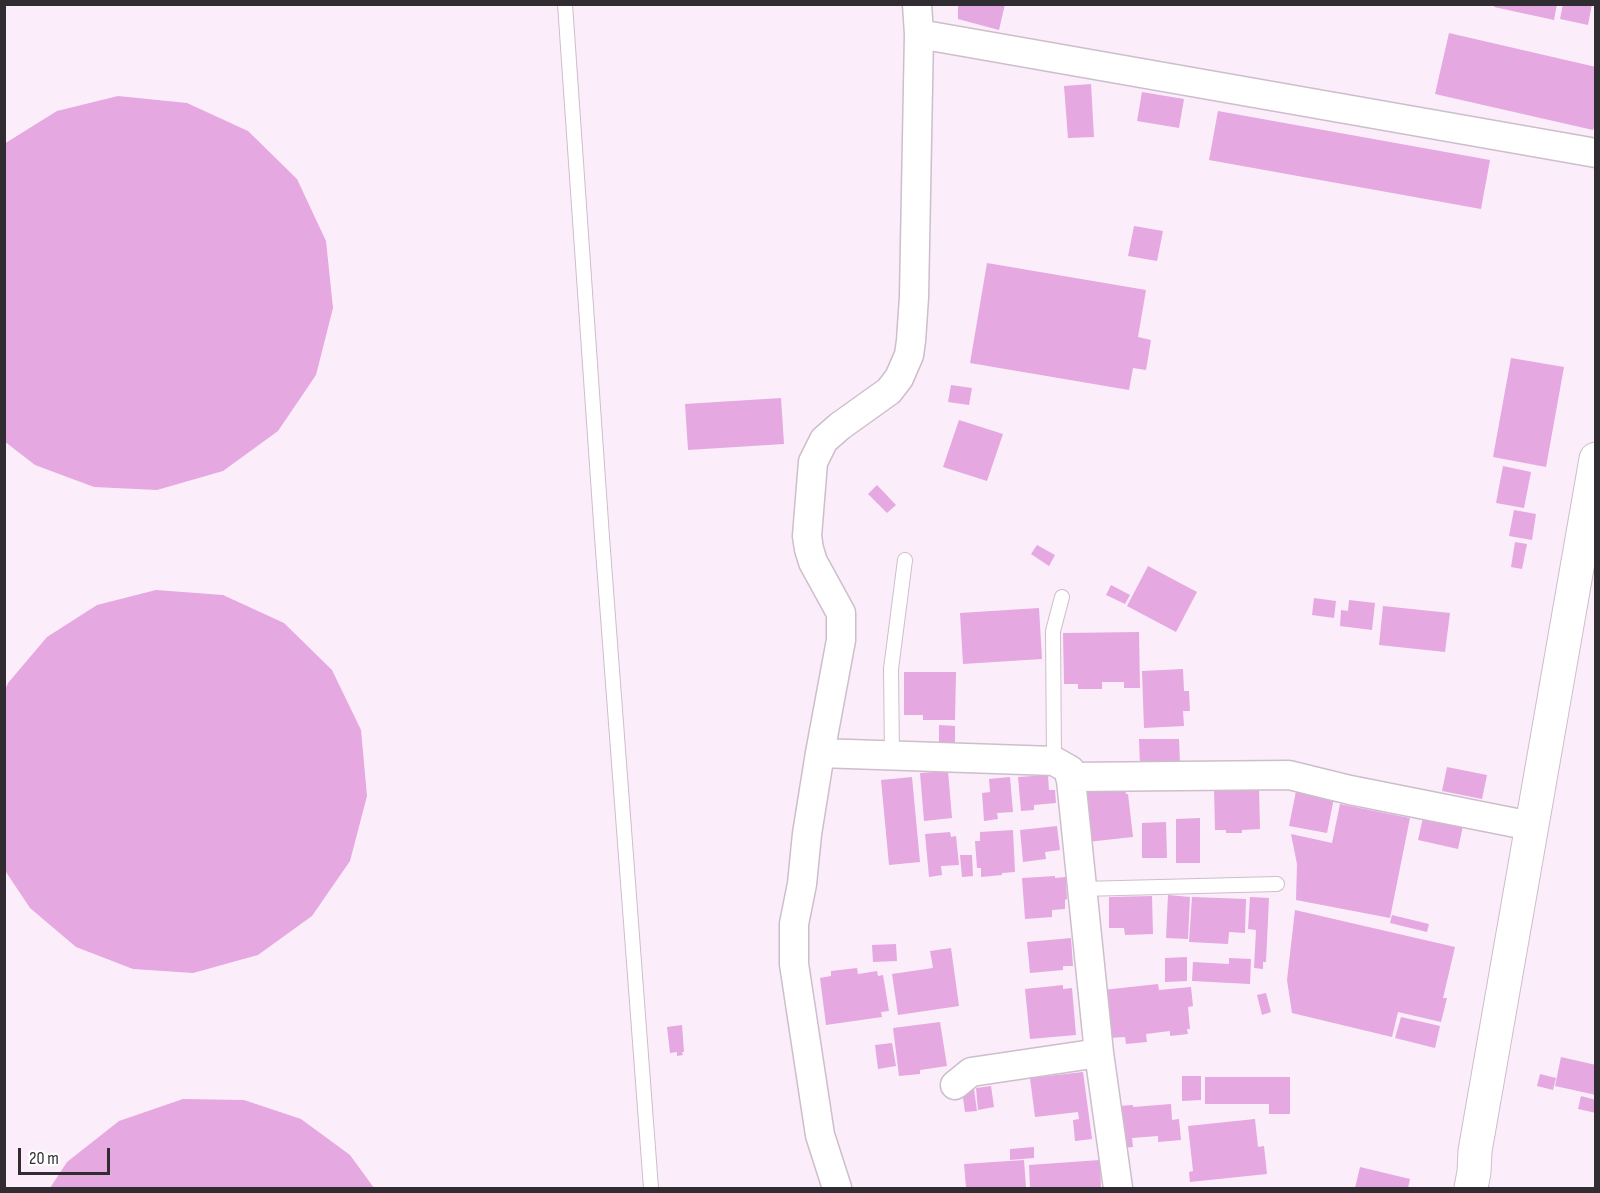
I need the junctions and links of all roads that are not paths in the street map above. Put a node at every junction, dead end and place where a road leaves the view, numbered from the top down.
1 (566, 4) edge
2 (918, 4) edge
3 (919, 34) junction
4 (1596, 153) edge
5 (1596, 459) edge
6 (905, 560) dead end
7 (1062, 597) dead end
8 (820, 753) junction
9 (892, 755) junction
10 (1062, 769) junction
11 (1531, 826) junction
12 (1276, 885) dead end
13 (1081, 889) junction
14 (1099, 1053) junction
15 (955, 1085) dead end
16 (651, 1188) edge
17 (837, 1188) edge
18 (1118, 1188) edge
19 (1471, 1188) edge

1 - 16 lane
2 - 3 street
3 - 4 street
3 - 8 street
5 - 11 street
6 - 9 lane
7 - 10 lane
8 - 9 street
8 - 17 street
9 - 10 street
10 - 11 street
10 - 13 street
11 - 19 street
12 - 13 lane
13 - 14 street
14 - 15 street
14 - 18 street

